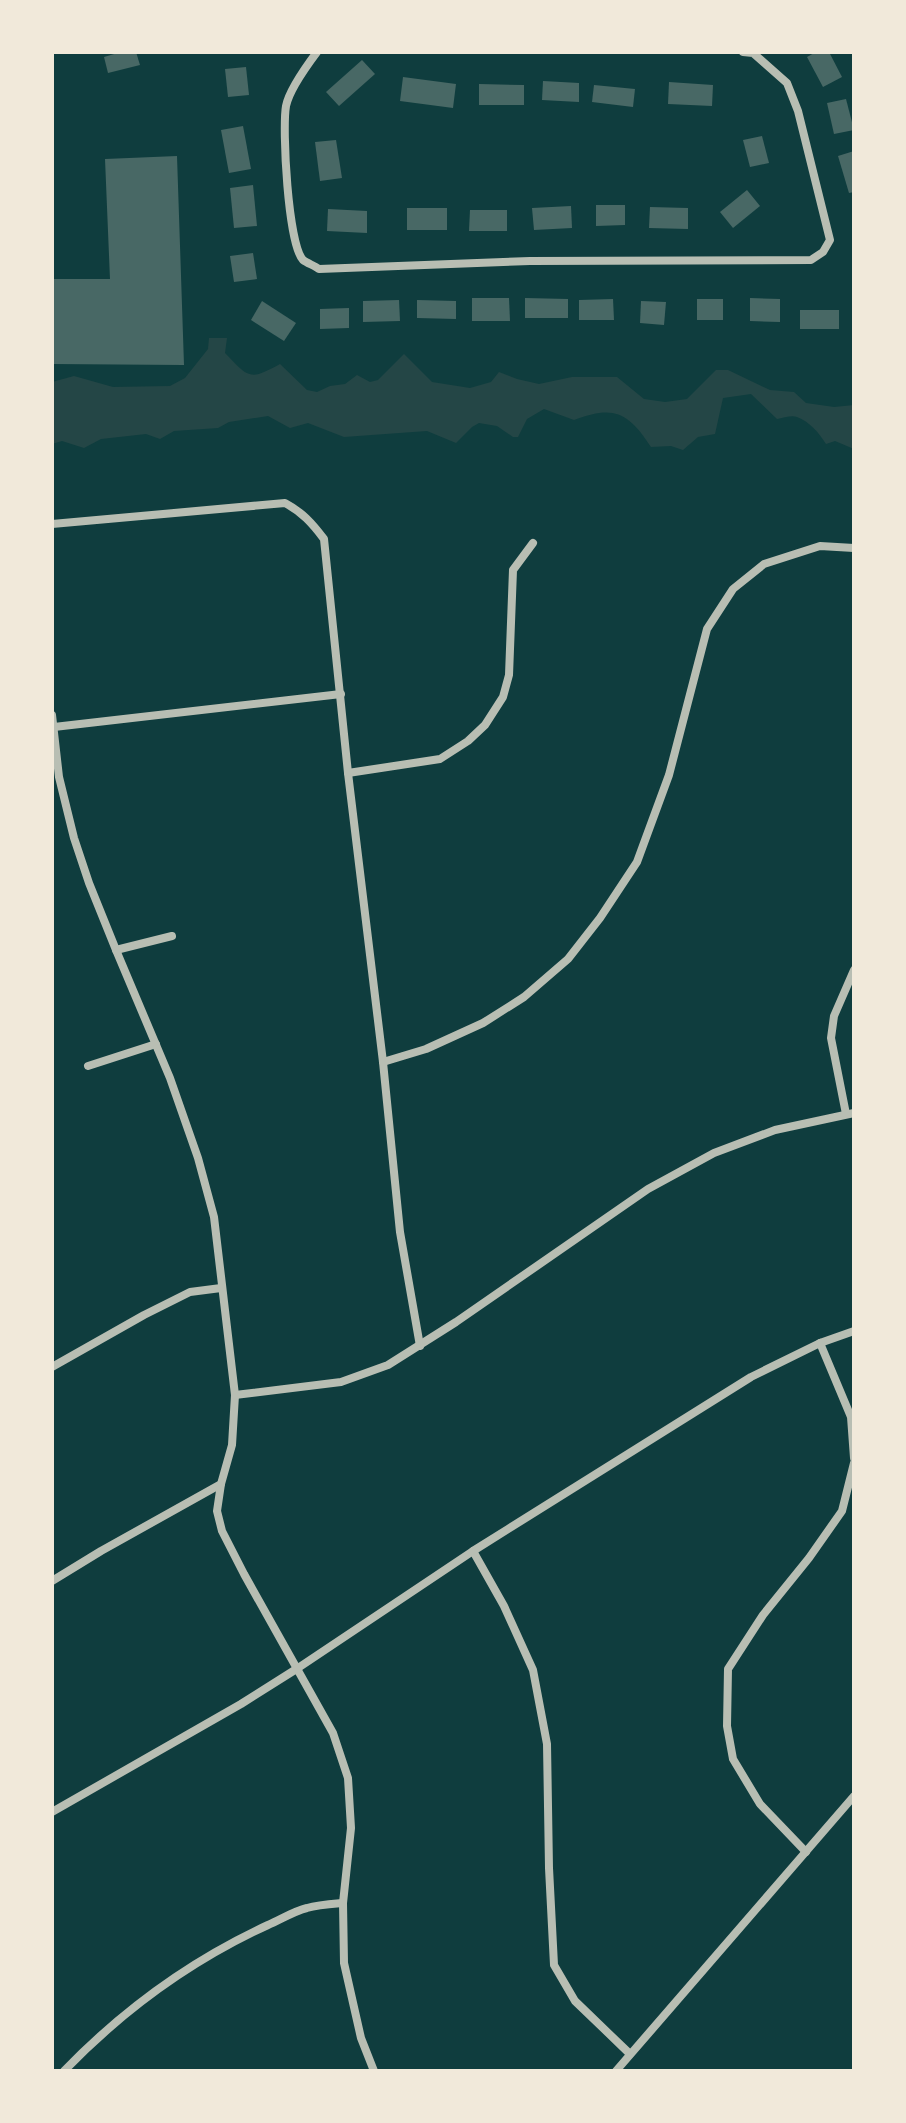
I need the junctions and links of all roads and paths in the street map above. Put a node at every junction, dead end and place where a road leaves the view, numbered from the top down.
1 (317, 52) edge
2 (743, 52) edge
3 (52, 524) edge
4 (533, 543) dead end
5 (854, 548) edge
6 (341, 694) junction
7 (52, 715) edge
8 (54, 727) edge
9 (348, 773) junction
10 (172, 936) dead end
11 (116, 950) junction
12 (854, 970) edge
13 (156, 1044) junction
14 (383, 1062) junction
15 (88, 1066) dead end
16 (850, 1113) edge
17 (221, 1288) junction
18 (854, 1331) edge
19 (820, 1343) junction
20 (420, 1346) junction
21 (52, 1367) edge
22 (235, 1395) junction
23 (854, 1461) edge
24 (221, 1484) junction
25 (473, 1551) junction
26 (52, 1581) edge
27 (298, 1668) junction
28 (854, 1796) edge
29 (52, 1812) edge
30 (806, 1852) junction
31 (343, 1903) junction
32 (630, 2054) junction
33 (64, 2071) edge
34 (374, 2071) edge
35 (616, 2071) edge

1 - 2 street
3 - 6 street
4 - 9 street
5 - 14 street
6 - 8 street
6 - 9 street
7 - 8 street
8 - 11 street
9 - 14 street
10 - 11 street
11 - 13 street
12 - 16 street
13 - 15 street
13 - 17 street
14 - 20 street
16 - 20 street
17 - 21 street
17 - 22 street
18 - 19 street
19 - 23 street
19 - 25 street
20 - 22 street
22 - 24 street
23 - 30 street
24 - 26 street
24 - 27 street
25 - 27 street
25 - 32 street
27 - 29 street
27 - 31 street
28 - 30 street
30 - 32 street
31 - 33 street
31 - 34 street
32 - 35 street

